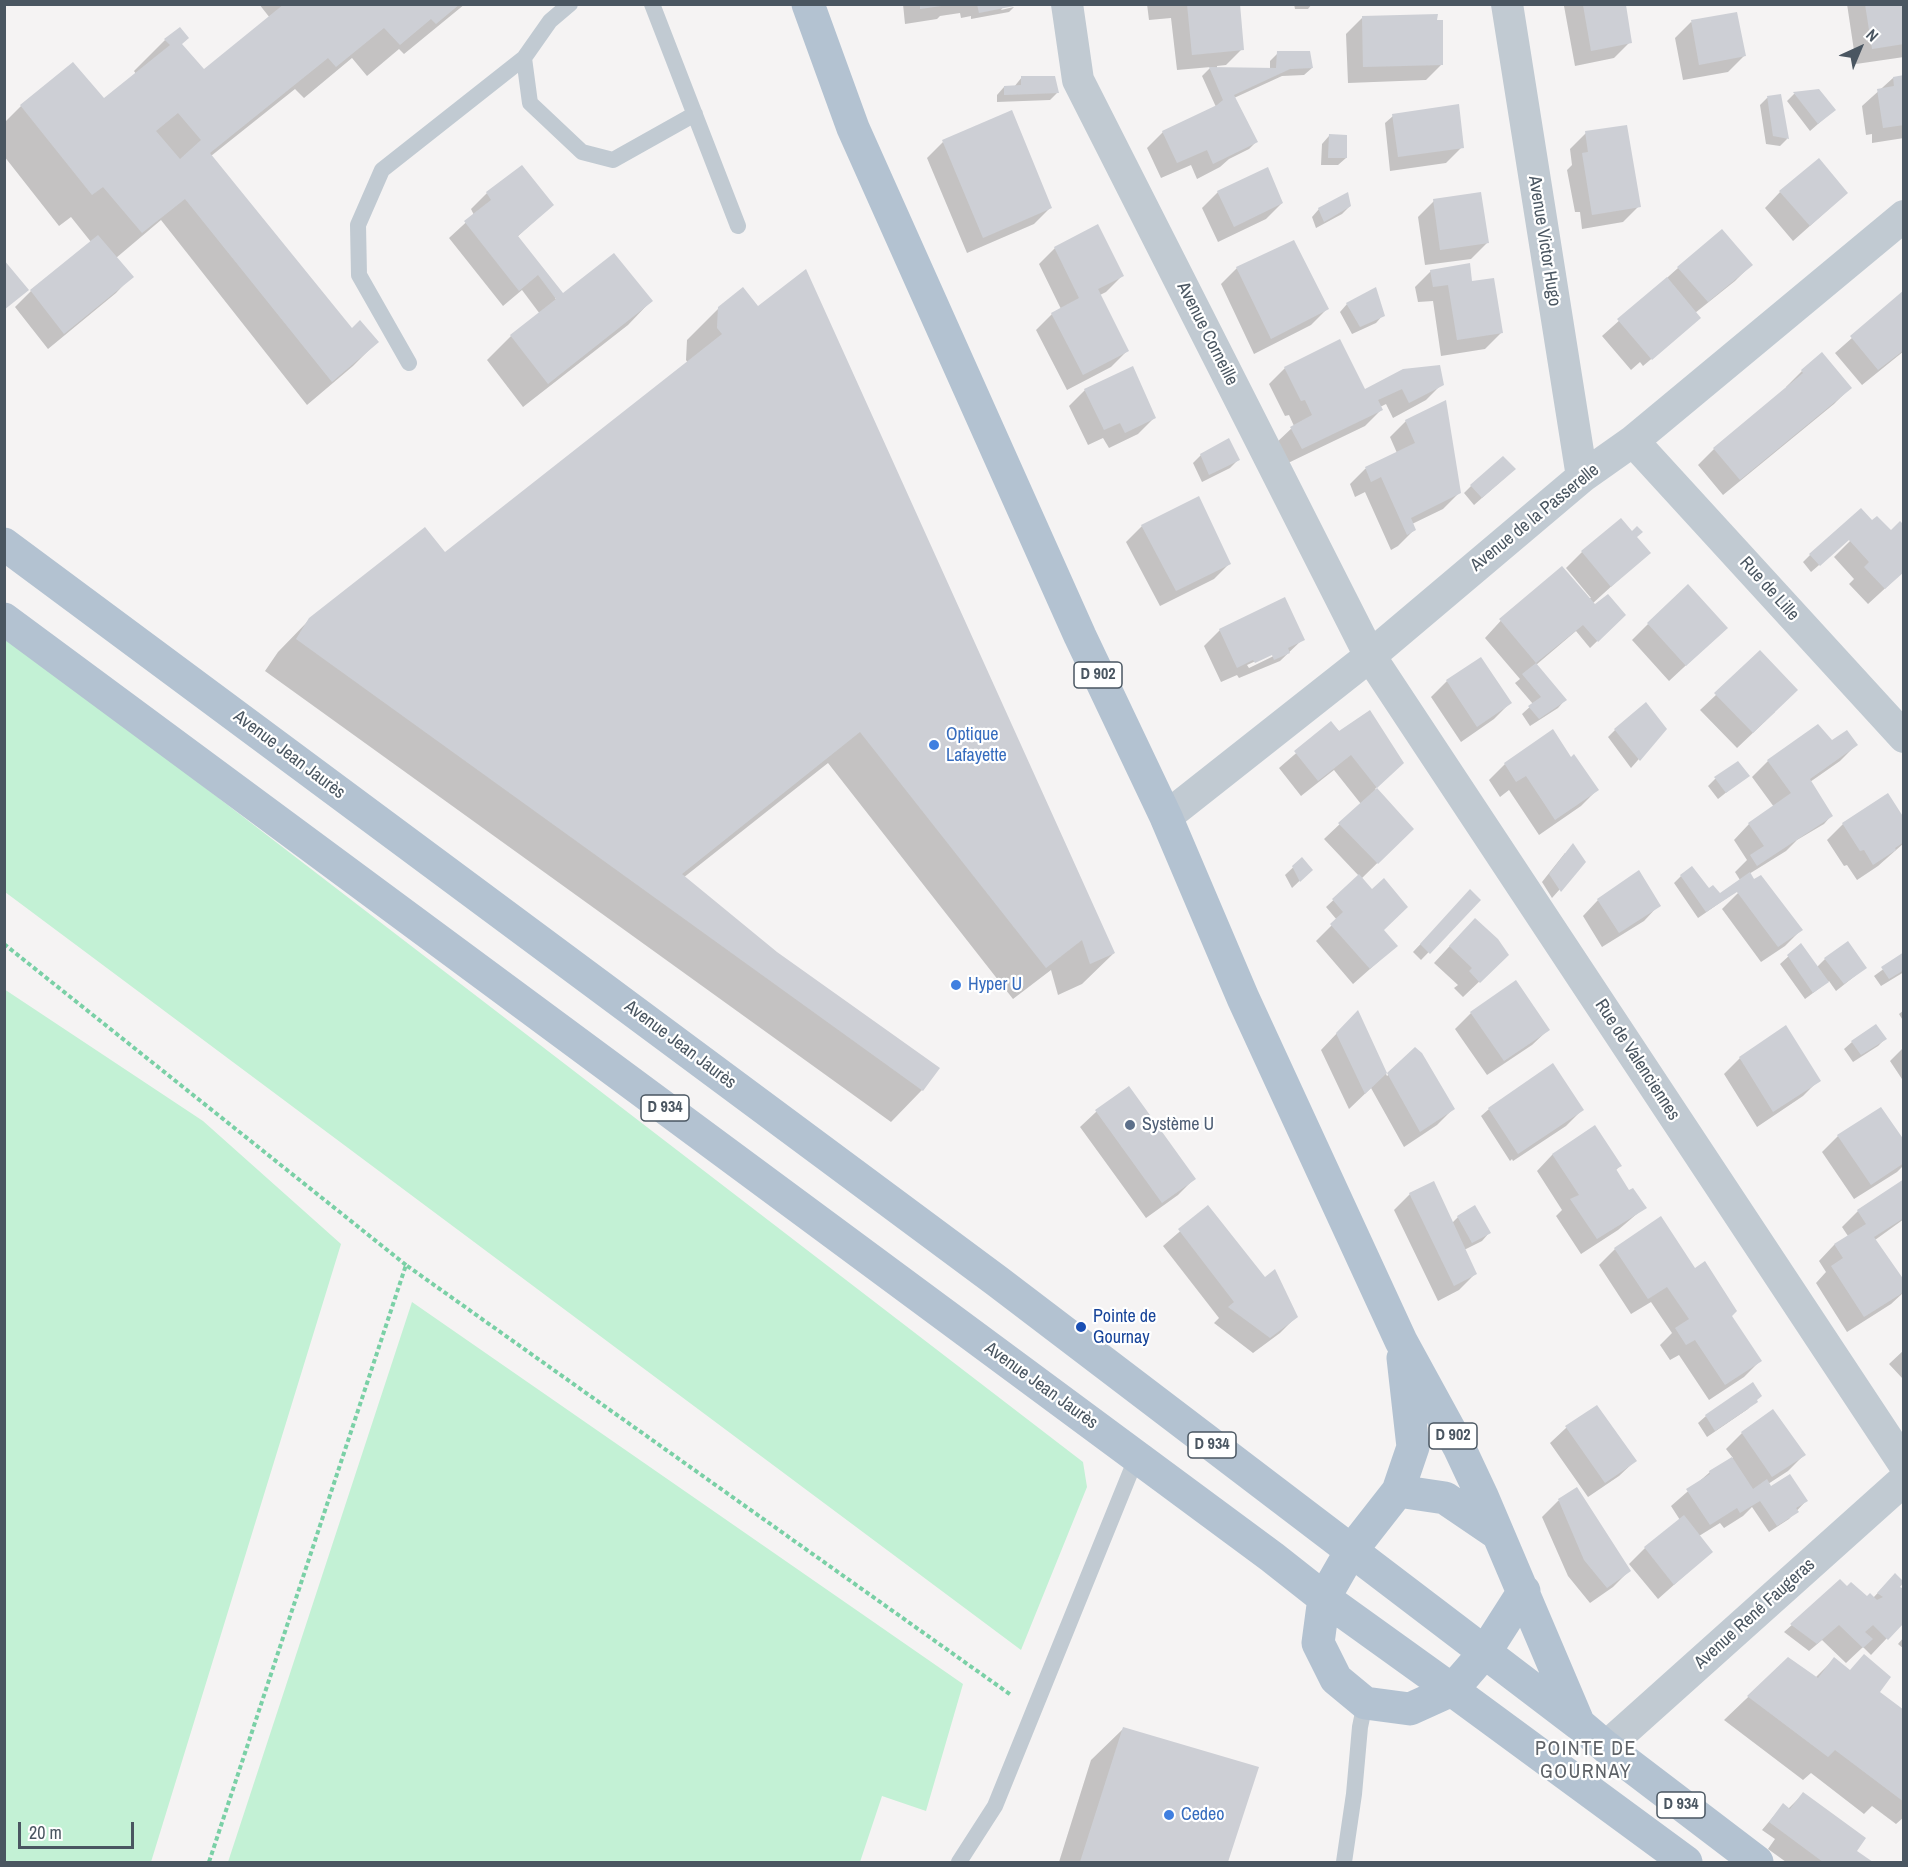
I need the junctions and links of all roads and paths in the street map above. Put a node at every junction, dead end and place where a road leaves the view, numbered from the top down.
1 (570, 4) edge
2 (652, 4) edge
3 (808, 4) edge
4 (1067, 4) edge
5 (1507, 4) edge
6 (524, 58) junction
7 (695, 114) junction
8 (1904, 216) edge
9 (738, 226) dead end
10 (409, 363) dead end
11 (1633, 441) junction
12 (1582, 477) junction
13 (4, 544) edge
14 (4, 619) edge
15 (1370, 656) junction
16 (1904, 736) edge
17 (1166, 817) junction
18 (4, 944) edge
19 (406, 1264) junction
20 (1401, 1341) junction
21 (1137, 1456) junction
22 (1904, 1464) edge
23 (1904, 1480) edge
24 (1398, 1491) junction
25 (1498, 1534) junction
26 (1351, 1551) junction
27 (1524, 1591) junction
28 (1324, 1598) junction
29 (1485, 1652) junction
30 (1452, 1690) junction
31 (1365, 1703) junction
32 (1034, 1711) junction
33 (1579, 1724) junction
34 (1606, 1747) junction
35 (1675, 1859) edge
36 (209, 1863) edge
37 (959, 1863) edge
38 (1344, 1863) edge
39 (1757, 1863) edge

1 - 6 lane
2 - 7 lane
3 - 17 main road, D 902
4 - 15 street, Avenue Corneille
5 - 12 street, Avenue Victor Hugo
6 - 7 lane
6 - 10 lane
7 - 9 lane
8 - 11 street, Avenue de la Passerelle
11 - 12 street, Avenue de la Passerelle
11 - 16 street, Rue de Lille
12 - 15 street, Avenue de la Passerelle
13 - 26 main road, Avenue Jean Jaurès / D 934
14 - 21 main road, Avenue Jean Jaurès / D 934
15 - 17 street, Avenue de la Passerelle
15 - 22 street, Rue de Valenciennes
17 - 20 main road, D 902
18 - 19 path
19 - 32 path
19 - 36 path
20 - 24 main road, D 902
20 - 25 main road, D 902
21 - 28 main road, Avenue Jean Jaurès / D 934
21 - 32 lane
23 - 34 street, Avenue René Faugeras
24 - 25 main road
24 - 26 main road, D 902
25 - 27 main road, D 902
26 - 28 main road
26 - 29 main road, D 934
27 - 29 main road
27 - 33 main road, D 902
28 - 30 main road, D 934
28 - 31 main road
29 - 30 main road
29 - 33 main road, D 934
30 - 31 main road
30 - 35 main road, D 934
31 - 38 lane
32 - 37 lane
33 - 34 main road, D 934
34 - 39 main road, D 934

